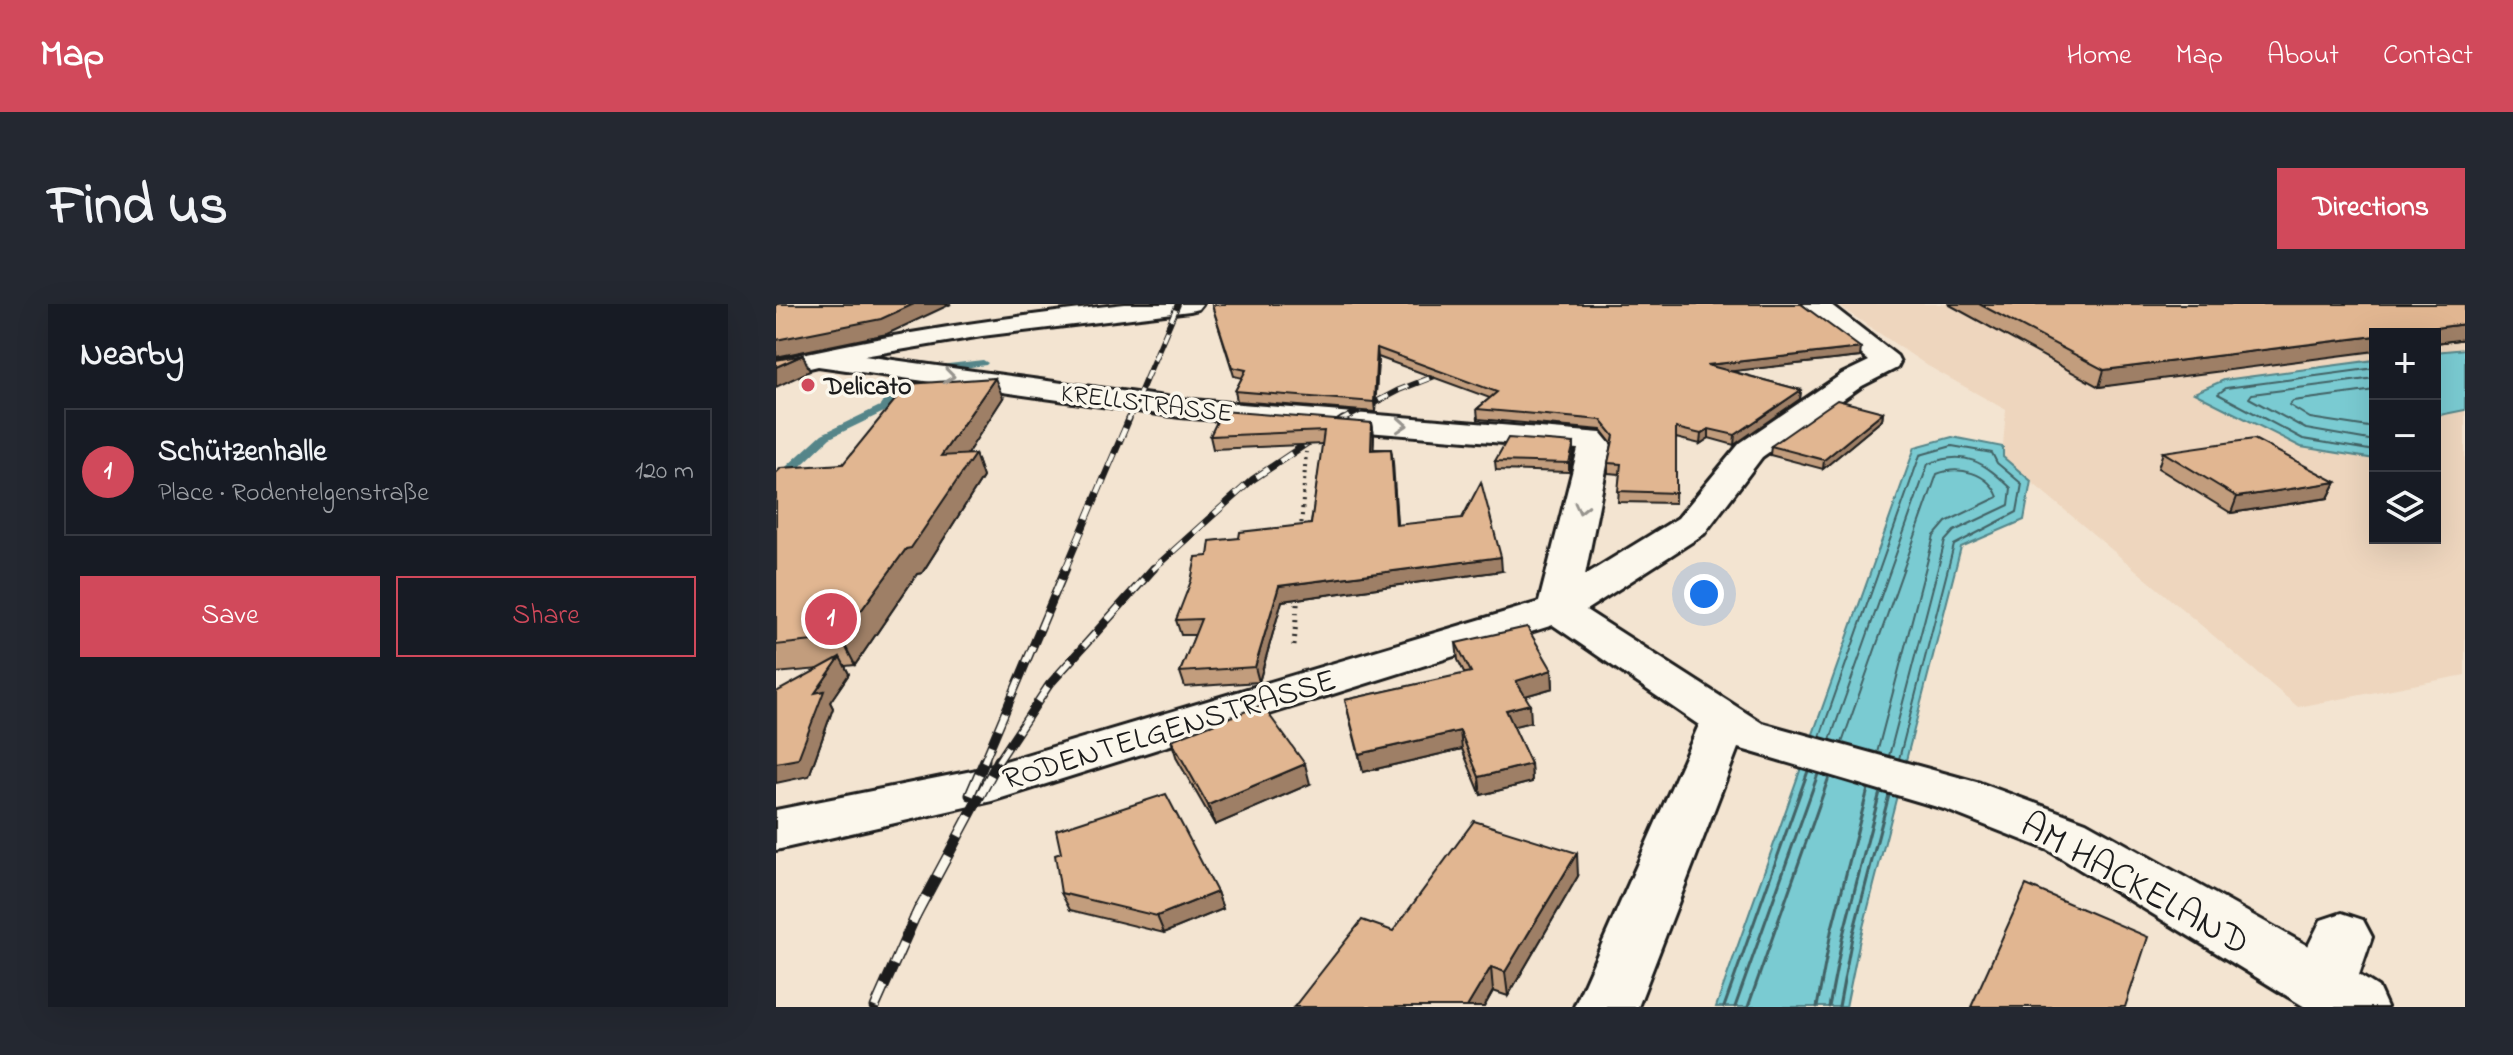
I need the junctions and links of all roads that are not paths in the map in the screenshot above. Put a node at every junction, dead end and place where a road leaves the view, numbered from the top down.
1 (1190, 304) edge
2 (1815, 304) edge
3 (1070, 311) edge
4 (816, 358) junction
5 (776, 368) edge
6 (1558, 610) junction
7 (1734, 728) junction
8 (776, 830) edge
9 (2340, 976) edge
10 (1606, 1007) edge

1 - 3 street
2 - 6 street, RODENTELGENSTRASSE
3 - 4 street
4 - 5 street
4 -> 6 street, KRELLSTRASSE
6 - 7 street, AM HACKELAND
6 - 8 street, RODENTELGENSTRASSE
7 - 9 street, AM HACKELAND
7 - 10 street

